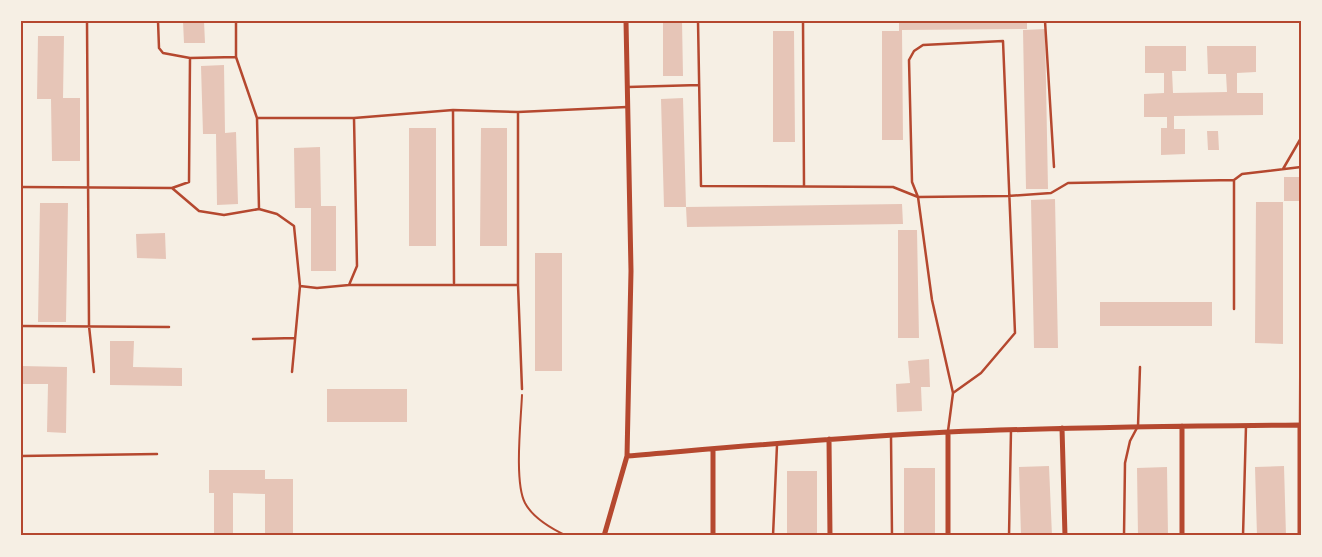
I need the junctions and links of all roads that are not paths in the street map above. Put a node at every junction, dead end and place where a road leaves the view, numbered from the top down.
1 (87, 21) edge
2 (158, 21) edge
3 (236, 21) edge
4 (626, 21) edge
5 (698, 21) edge
6 (803, 21) edge
7 (1045, 21) edge
8 (236, 57) junction
9 (190, 58) junction
10 (699, 85) junction
11 (628, 88) junction
12 (628, 107) junction
13 (453, 110) junction
14 (518, 112) junction
15 (257, 118) junction
16 (354, 118) junction
17 (1301, 138) edge
18 (1054, 167) dead end
19 (1301, 167) edge
20 (1282, 170) junction
21 (1234, 180) junction
22 (804, 186) junction
23 (21, 187) edge
24 (87, 187) junction
25 (172, 188) junction
26 (1008, 196) junction
27 (918, 197) junction
28 (259, 209) junction
29 (1301, 233) edge
30 (454, 284) junction
31 (518, 284) junction
32 (349, 285) junction
33 (300, 286) junction
34 (1234, 309) dead end
35 (21, 326) edge
36 (89, 326) junction
37 (169, 327) dead end
38 (295, 338) junction
39 (254, 339) dead end
40 (1140, 367) dead end
41 (94, 372) dead end
42 (292, 372) dead end
43 (522, 389) road end
44 (953, 393) junction
45 (1138, 426) junction
46 (1182, 426) junction
47 (1246, 426) junction
48 (1300, 426) edge
49 (1062, 428) junction
50 (1011, 430) junction
51 (948, 432) junction
52 (891, 436) junction
53 (829, 439) junction
54 (777, 443) junction
55 (713, 449) junction
56 (157, 454) dead end
57 (21, 456) edge
58 (627, 456) junction
59 (604, 536) edge
60 (713, 536) edge
61 (773, 536) edge
62 (830, 536) edge
63 (892, 536) edge
64 (948, 536) edge
65 (1009, 536) edge
66 (1065, 536) edge
67 (1124, 536) edge
68 (1182, 536) edge
69 (1243, 536) edge
70 (1300, 536) edge

1 - 24 lane
2 - 9 lane
3 - 8 lane
4 - 11 street
5 - 10 lane
6 - 22 lane
7 - 18 lane
8 - 9 lane
8 - 15 lane
9 - 25 lane
10 - 11 lane
10 - 22 lane
11 - 12 street
12 - 14 lane
12 - 58 street
13 - 14 lane
13 - 16 lane
13 - 30 lane
14 - 31 lane
15 - 16 lane
15 - 28 lane
16 - 32 lane
17 - 20 lane
19 - 20 lane
20 - 21 lane
21 - 26 lane
21 - 34 lane
22 - 27 lane
23 - 24 lane
24 - 25 lane
24 - 36 lane
25 - 28 lane
26 - 27 lane
26 - 27 lane
26 - 44 lane
27 - 44 lane
28 - 33 lane
29 - 48 lane
30 - 31 lane
30 - 32 lane
31 - 43 lane
32 - 33 lane
33 - 38 lane
35 - 36 lane
36 - 37 lane
36 - 41 lane
38 - 39 lane
38 - 42 lane
40 - 45 lane
44 - 51 lane
45 - 46 street
45 - 49 street
45 - 67 lane
46 - 47 street
46 - 68 street
47 - 48 street
47 - 69 lane
48 - 70 street
49 - 50 street
49 - 66 street
50 - 51 street
50 - 65 lane
51 - 52 street
51 - 64 street
52 - 53 street
52 - 63 lane
53 - 54 street
53 - 62 street
54 - 55 street
54 - 61 lane
55 - 58 street
55 - 60 street
56 - 57 lane
58 - 59 street

